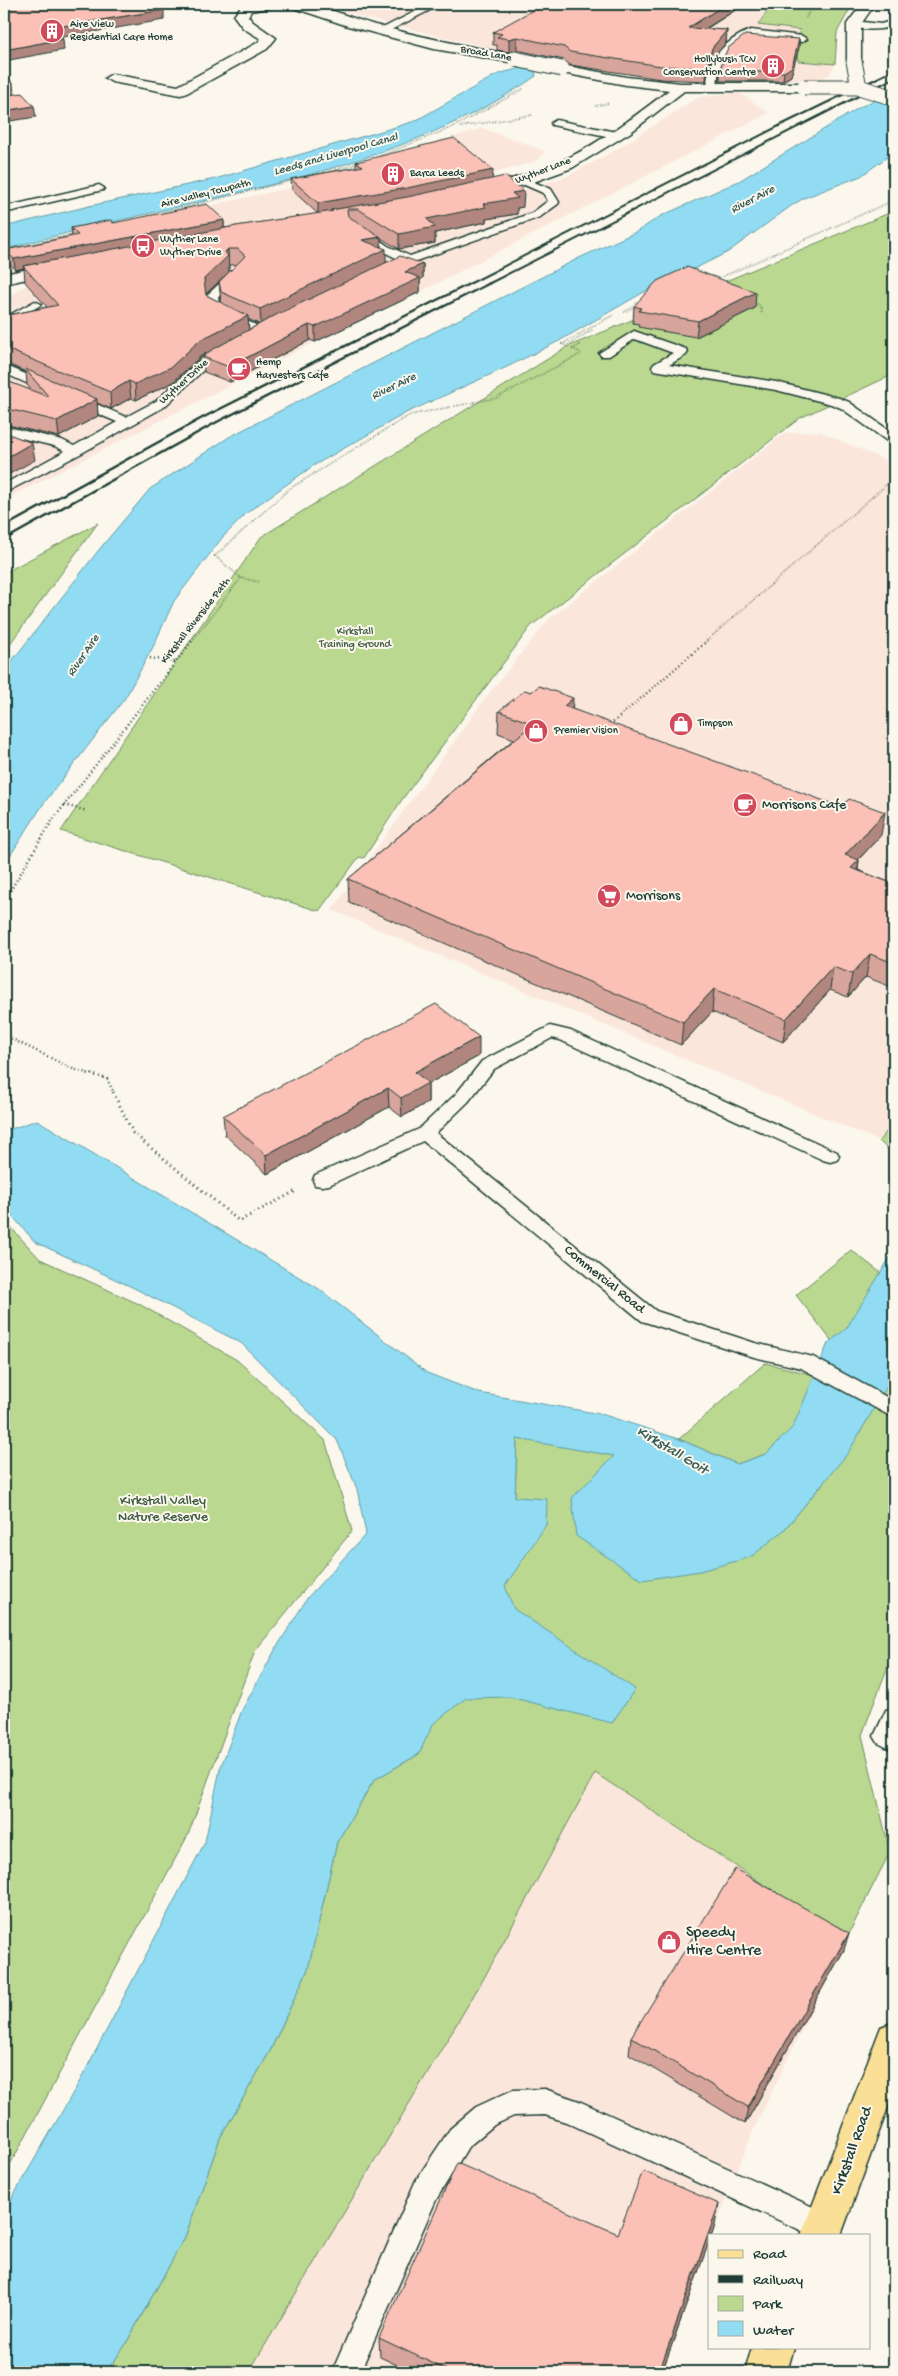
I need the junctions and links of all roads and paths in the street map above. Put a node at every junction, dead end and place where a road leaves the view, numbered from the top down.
1 (268, 4) edge
2 (296, 4) edge
3 (437, 4) edge
4 (868, 4) edge
5 (894, 22) edge
6 (854, 24) junction
7 (382, 30) junction
8 (802, 39) dead end
9 (112, 78) dead end
10 (529, 85) dead end
11 (681, 87) junction
12 (712, 87) junction
13 (859, 87) junction
14 (180, 91) junction
15 (198, 95) dead end
16 (894, 98) edge
17 (556, 122) dead end
18 (616, 135) junction
19 (377, 157) edge
20 (368, 160) edge
21 (524, 181) junction
22 (99, 188) dead end
23 (466, 194) edge
24 (894, 200) edge
25 (4, 210) edge
26 (142, 217) edge
27 (353, 228) edge
28 (77, 233) edge
29 (29, 245) edge
30 (410, 260) junction
31 (80, 264) edge
32 (234, 268) edge
33 (379, 274) edge
34 (4, 279) edge
35 (708, 283) edge
36 (753, 301) edge
37 (35, 304) edge
38 (607, 312) dead end
39 (762, 314) dead end
40 (4, 323) edge
41 (567, 342) dead end
42 (582, 353) dead end
43 (605, 353) dead end
44 (4, 369) edge
45 (127, 422) junction
46 (4, 430) edge
47 (892, 435) edge
48 (76, 451) junction
49 (894, 478) edge
50 (4, 489) edge
51 (241, 578) junction
52 (260, 582) dead end
53 (150, 658) dead end
54 (175, 662) junction
55 (608, 727) edge
56 (64, 805) junction
57 (87, 811) dead end
58 (4, 901) edge
59 (4, 1035) edge
60 (424, 1133) junction
61 (830, 1156) dead end
62 (322, 1180) joint
63 (892, 1408) edge
64 (894, 1717) edge
65 (894, 1741) edge
66 (894, 2040) edge
67 (823, 2231) edge
68 (773, 2348) edge
69 (346, 2372) edge
70 (766, 2372) edge

1 - 14 street
2 - 7 street, Broad Lane
3 - 7 lane
4 - 6 street
5 - 6 lane
6 - 13 street, bridge
7 - 11 street, Broad Lane, bridge
8 - 12 lane
9 - 14 street
10 - 19 path
11 - 12 street
11 - 18 street, Wyther Lane
12 - 13 street, bridge
13 - 16 street, bridge
14 - 15 street
17 - 18 lane
18 - 21 street, Wyther Lane
20 - 26 path, Aire Valley Towpath
21 - 23 street, Wyther Lane
21 - 30 lane
22 - 25 lane
24 - 35 path
27 - 30 lane
28 - 29 path
30 - 33 lane
31 - 34 street
32 - 45 lane, Wyther Drive
36 - 39 path
37 - 40 lane
38 - 41 path
42 - 51 path, Kirkstall Riverside Path
43 - 47 lane
44 - 45 lane
45 - 48 lane, Wyther Drive
46 - 48 lane
48 - 50 lane, Wyther Drive
49 - 55 path
51 - 52 path
51 - 54 path, Kirkstall Riverside Path
53 - 54 path
54 - 56 path, Kirkstall Riverside Path
56 - 57 path
56 - 58 path, Kirkstall Riverside Path
59 - 62 path
60 - 61 lane
60 - 62 lane
60 - 63 lane, Commercial Road
64 - 65 lane
66 - 67 main road, Kirkstall Road
67 - 69 lane
68 - 70 main road

